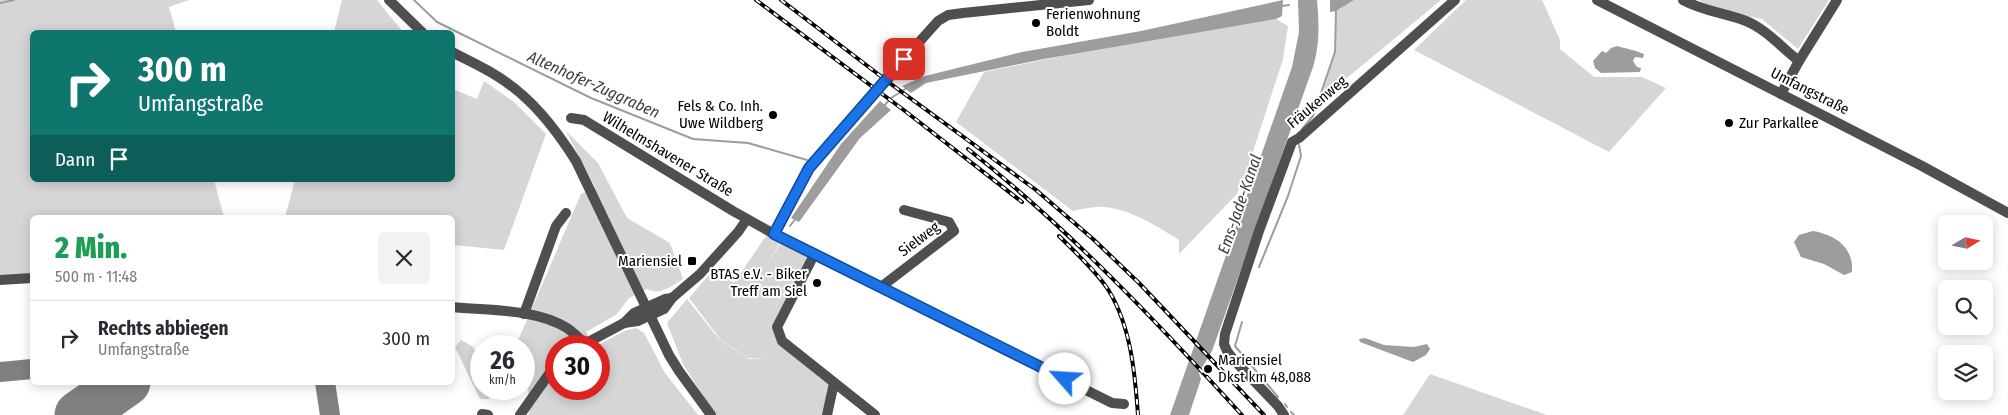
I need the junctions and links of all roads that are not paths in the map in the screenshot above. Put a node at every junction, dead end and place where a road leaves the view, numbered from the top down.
1 (389, 0) edge
2 (1089, 0) edge
3 (1455, 0) edge
4 (1597, 0) edge
5 (1683, 0) edge
6 (1838, 0) edge
7 (420, 30) edge
8 (455, 54) edge
9 (1799, 61) junction
10 (1781, 94) junction
11 (571, 118) dead end
12 (904, 210) dead end
13 (566, 213) dead end
14 (2008, 213) edge
15 (747, 219) junction
16 (774, 234) junction
17 (814, 255) junction
18 (30, 278) edge
19 (0, 280) edge
20 (881, 287) junction
21 (455, 307) edge
22 (648, 312) junction
23 (524, 314) junction
24 (574, 335) edge
25 (601, 335) edge
26 (545, 380) edge
27 (834, 384) junction
28 (1124, 404) dead end
29 (520, 415) edge
30 (712, 415) edge
31 (827, 415) edge
32 (875, 415) edge
33 (1284, 415) edge

1 - 7 street
2 - 16 street
3 - 33 street, Fräukenweg
4 - 10 street, Umfangstraße
5 - 9 street
6 - 9 street
8 - 22 street
9 - 10 street
10 - 14 street, Umfangstraße
11 - 15 street, Wilhelmshavener Straße
12 - 20 street, Sielweg
13 - 23 street
15 - 16 street, Wilhelmshavener Straße
15 - 22 street
16 - 17 street, Wilhelmshavener Straße
17 - 20 street, Wilhelmshavener Straße
17 - 27 street
18 - 19 street
20 - 28 street, Wilhelmshavener Straße
21 - 23 street
22 - 25 street
22 - 30 street
23 - 24 street
26 - 29 street
27 - 31 street
27 - 32 street

